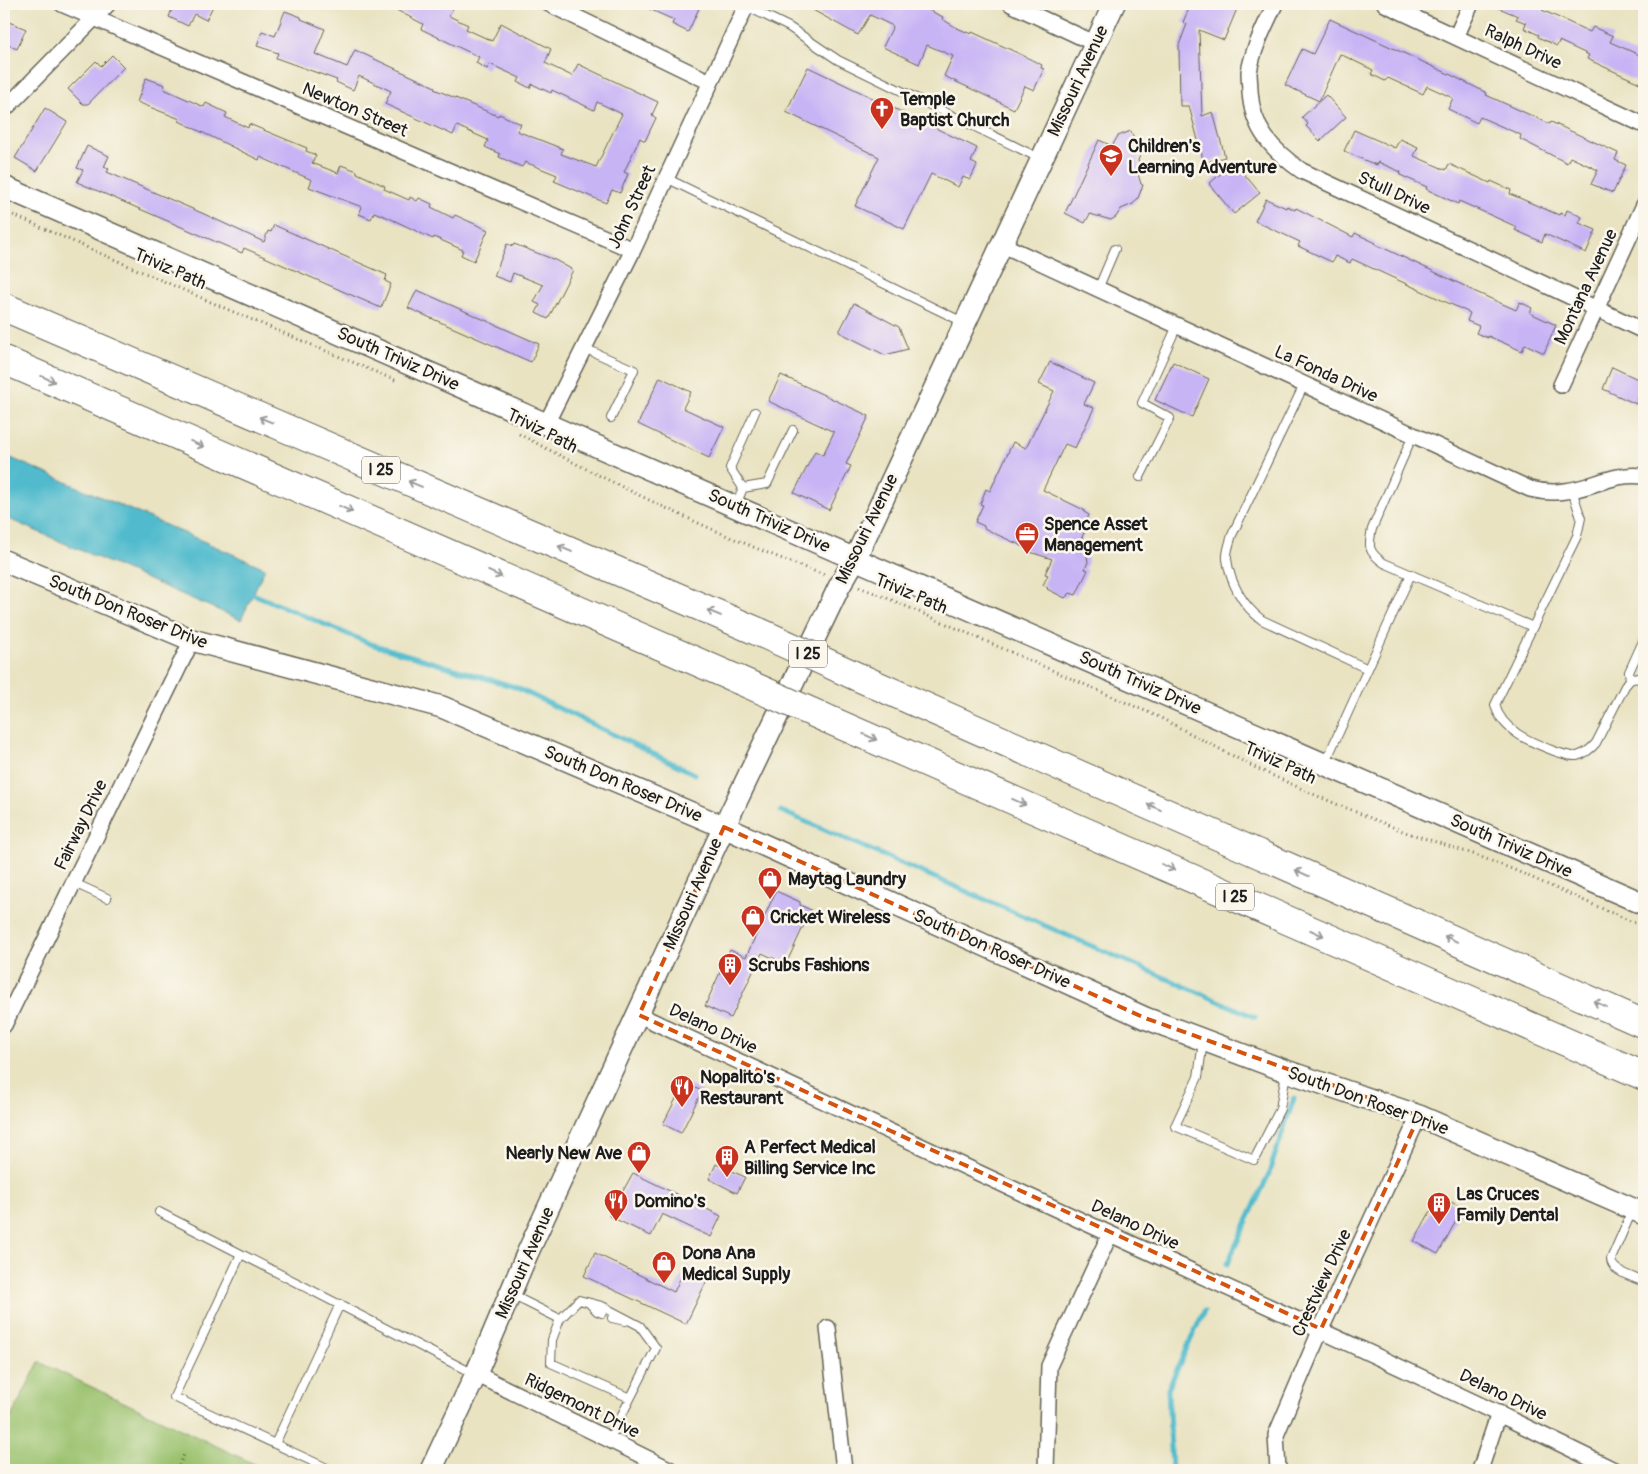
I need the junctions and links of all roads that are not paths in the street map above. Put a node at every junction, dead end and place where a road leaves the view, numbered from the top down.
1 (62, 4) edge
2 (108, 4) edge
3 (549, 4) edge
4 (1011, 4) edge
5 (1114, 4) edge
6 (1275, 4) edge
7 (1385, 4) edge
8 (1471, 4) edge
9 (746, 5) edge
10 (95, 18) junction
11 (1456, 36) junction
12 (1096, 44) junction
13 (710, 82) junction
14 (4, 110) edge
15 (1644, 125) edge
16 (1041, 159) junction
17 (666, 178) junction
18 (4, 187) edge
19 (1644, 205) edge
20 (1001, 244) junction
21 (1115, 249) dead end
22 (633, 250) junction
23 (1098, 289) junction
24 (4, 307) edge
25 (1597, 309) junction
26 (964, 323) junction
27 (1177, 326) junction
28 (1644, 331) edge
29 (584, 348) junction
30 (4, 360) edge
31 (1304, 385) junction
32 (1561, 385) dead end
33 (755, 412) dead end
34 (611, 418) dead end
35 (546, 424) junction
36 (793, 430) dead end
37 (1413, 435) junction
38 (1644, 476) edge
39 (1140, 477) dead end
40 (1572, 490) junction
41 (739, 497) junction
42 (854, 559) junction
43 (4, 561) edge
44 (1411, 574) junction
45 (1533, 628) junction
46 (1644, 638) edge
47 (192, 640) junction
48 (1368, 669) junction
49 (1630, 680) junction
50 (1644, 682) edge
51 (1324, 764) junction
52 (724, 827) junction
53 (74, 883) junction
54 (108, 898) dead end
55 (1644, 904) edge
56 (638, 1015) junction
57 (1644, 1024) edge
58 (4, 1025) edge
59 (1203, 1040) junction
60 (1286, 1071) junction
61 (1644, 1076) edge
62 (1420, 1116) junction
63 (159, 1212) dead end
64 (1638, 1212) edge
65 (1110, 1234) junction
66 (241, 1254) junction
67 (1644, 1282) edge
68 (511, 1294) junction
69 (589, 1303) junction
70 (340, 1304) junction
71 (602, 1314) dead end
72 (612, 1318) dead end
73 (560, 1319) junction
74 (632, 1322) junction
75 (828, 1328) dead end
76 (1321, 1329) junction
77 (476, 1374) junction
78 (630, 1398) junction
79 (1499, 1413) junction
80 (609, 1440) junction
81 (275, 1444) junction
82 (331, 1470) edge
83 (431, 1470) edge
84 (670, 1470) edge
85 (844, 1470) edge
86 (1046, 1470) edge
87 (1278, 1470) edge
88 (1480, 1470) edge
89 (1614, 1470) edge

1 - 10 street, Newton Street
2 - 10 street
3 - 13 street
4 - 12 street
5 - 12 street, Missouri Avenue
6 - 25 street, Stull Drive
7 - 11 street, Ralph Drive
8 - 11 street
9 - 13 street, John Street
9 - 16 lane
10 - 14 street
10 - 22 street, Newton Street
11 - 15 street, Ralph Drive
12 - 16 street, Missouri Avenue
13 - 17 street, John Street
16 - 20 street, Missouri Avenue
17 - 22 street, John Street
17 - 26 lane
18 - 35 street, South Triviz Drive
19 - 25 street, Montana Avenue
20 - 23 street, La Fonda Drive
20 - 26 street, Missouri Avenue
21 - 23 lane
22 - 29 street, John Street
23 - 27 street, La Fonda Drive
57 -> 24 highway, I 25, bridge
25 - 28 street, Stull Drive
25 - 32 street, Montana Avenue
26 - 42 street, Missouri Avenue
27 - 31 street, La Fonda Drive
27 - 39 lane
29 - 34 lane
29 - 35 street, John Street
30 -> 61 highway, I 25, bridge
31 - 37 street, La Fonda Drive
31 - 48 lane
33 - 41 lane
35 - 41 street, South Triviz Drive
36 - 41 lane
37 - 40 street, La Fonda Drive
37 - 44 lane
38 - 40 street, La Fonda Drive
40 - 45 lane
41 - 42 street, South Triviz Drive
42 - 51 street, South Triviz Drive
42 - 52 street, Missouri Avenue
43 - 47 street, South Don Roser Drive
44 - 45 lane
44 - 48 lane
45 - 49 lane
46 - 49 lane
47 - 52 street, South Don Roser Drive
47 - 53 street, Fairway Drive
48 - 51 lane
49 - 50 lane
51 - 55 street, South Triviz Drive
52 - 56 street, Missouri Avenue
52 - 59 street, South Don Roser Drive
53 - 54 lane
53 - 58 street, Fairway Drive
56 - 65 street, Delano Drive
56 - 68 street, Missouri Avenue
59 - 60 street, South Don Roser Drive
59 - 60 lane
60 - 62 street, South Don Roser Drive
62 - 64 street, South Don Roser Drive
62 - 76 street, Crestview Drive
63 - 66 lane
64 - 67 lane
65 - 76 street, Delano Drive
65 - 86 street
66 - 70 lane
66 - 81 lane
68 - 73 lane
68 - 77 street, Missouri Avenue
69 - 71 lane
69 - 73 lane
69 - 74 lane
70 - 77 lane
70 - 81 lane
72 - 74 lane
73 - 78 lane
74 - 78 lane
75 - 85 street
76 - 79 street, Delano Drive
76 - 87 street, Crestview Drive
77 - 80 street, Ridgemont Drive
77 - 83 street, Missouri Avenue
78 - 80 lane
79 - 88 street
79 - 89 street, Delano Drive
80 - 84 street, Ridgemont Drive
81 - 82 lane

